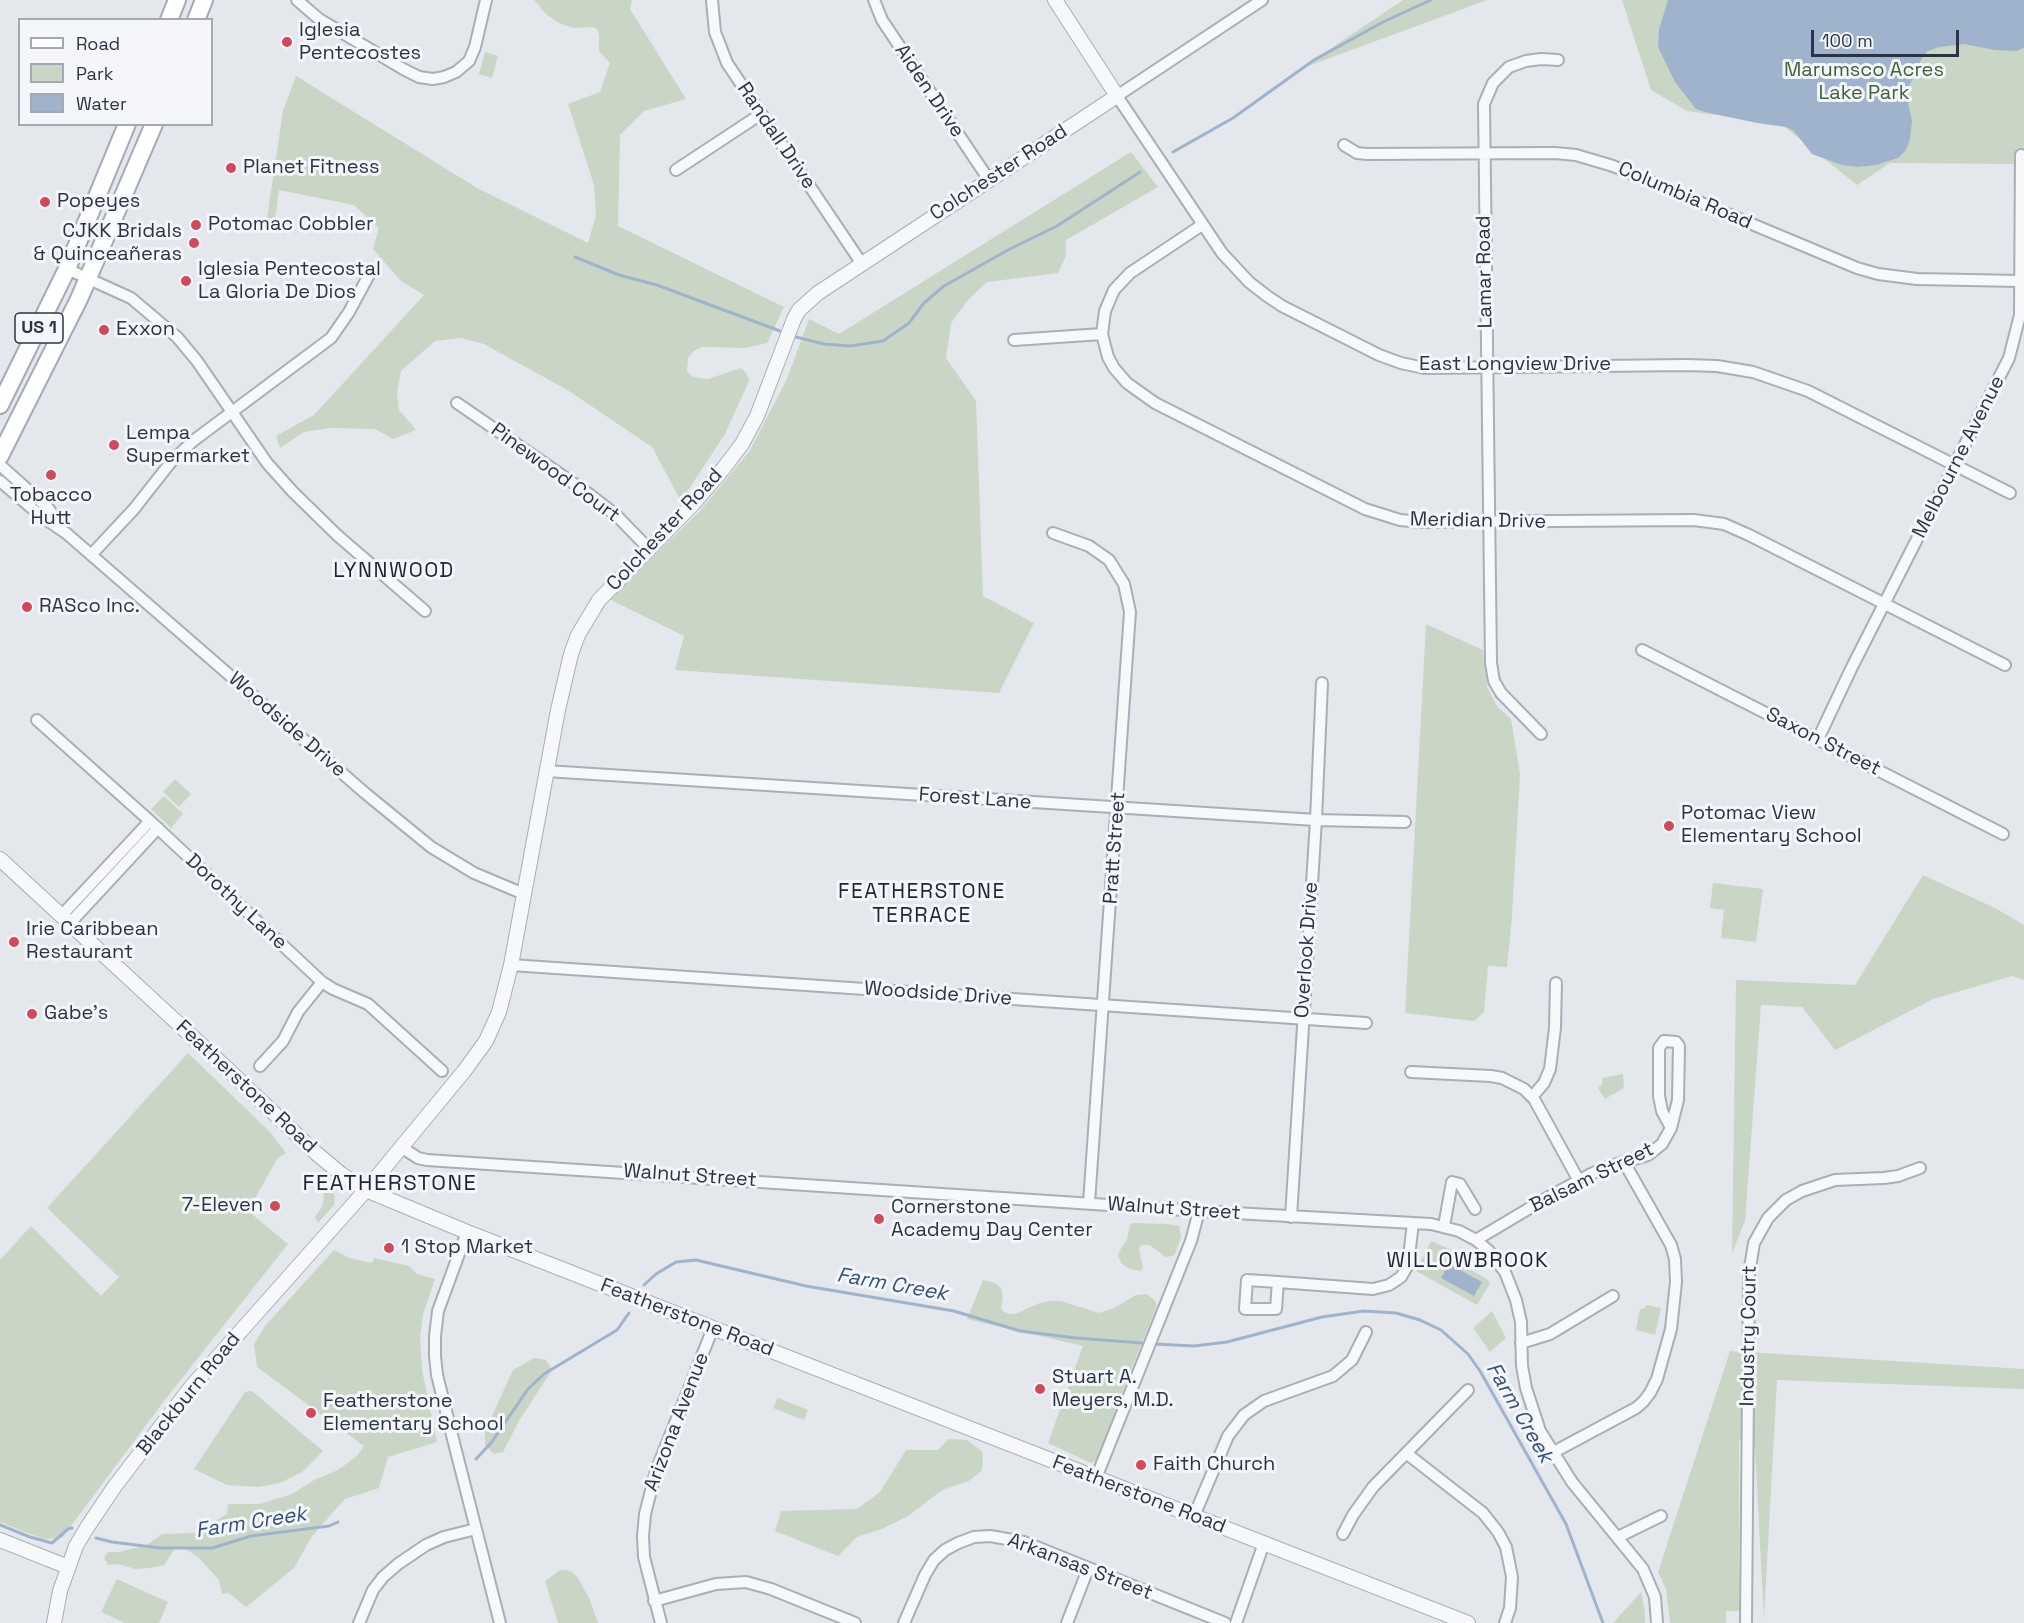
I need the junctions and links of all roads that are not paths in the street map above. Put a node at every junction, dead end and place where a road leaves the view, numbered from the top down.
1 (177, 0) edge
2 (204, 0) edge
3 (297, 0) edge
4 (486, 0) edge
5 (712, 0) edge
6 (874, 0) edge
7 (1055, 0) edge
8 (1262, 0) edge
9 (170, 18) edge
10 (197, 18) edge
11 (1558, 60) dead end
12 (1117, 96) junction
13 (761, 114) junction
14 (126, 126) edge
15 (153, 126) edge
16 (1344, 145) dead end
17 (1484, 153) junction
18 (2021, 155) dead end
19 (676, 170) dead end
20 (989, 180) junction
21 (1202, 225) junction
22 (862, 264) junction
23 (67, 269) junction
24 (370, 273) dead end
25 (89, 279) junction
26 (2020, 281) junction
27 (1102, 333) junction
28 (1014, 340) dead end
29 (1487, 368) junction
30 (457, 403) dead end
31 (0, 405) edge
32 (232, 413) junction
33 (0, 456) edge
34 (0, 465) edge
35 (1954, 465) junction
36 (0, 481) edge
37 (2010, 494) dead end
38 (1489, 522) junction
39 (66, 533) junction
40 (1053, 533) dead end
41 (650, 549) junction
42 (91, 555) junction
43 (1884, 603) junction
44 (425, 611) dead end
45 (1642, 650) dead end
46 (2005, 665) dead end
47 (1322, 683) dead end
48 (37, 720) dead end
49 (1541, 734) dead end
50 (1818, 739) junction
51 (546, 771) junction
52 (1118, 808) junction
53 (1316, 820) junction
54 (1404, 822) dead end
55 (154, 824) junction
56 (2003, 834) dead end
57 (0, 859) edge
58 (524, 894) junction
59 (66, 919) junction
60 (511, 965) junction
61 (322, 982) junction
62 (1556, 982) dead end
63 (1104, 1005) junction
64 (1302, 1019) junction
65 (1366, 1023) dead end
66 (260, 1066) dead end
67 (442, 1071) dead end
68 (1411, 1072) dead end
69 (1532, 1097) junction
70 (1671, 1128) junction
71 (401, 1147) junction
72 (1624, 1162) junction
73 (1920, 1168) dead end
74 (1579, 1181) junction
75 (366, 1190) junction
76 (1089, 1203) junction
77 (1475, 1209) dead end
78 (1199, 1211) junction
79 (1291, 1217) junction
80 (1413, 1223) junction
81 (1444, 1226) junction
82 (467, 1232) junction
83 (1476, 1240) junction
84 (1278, 1282) dead end
85 (1613, 1296) dead end
86 (713, 1328) junction
87 (1366, 1332) dead end
88 (1521, 1343) junction
89 (1468, 1390) dead end
90 (1552, 1453) junction
91 (1406, 1454) junction
92 (1096, 1478) junction
93 (1194, 1516) junction
94 (1661, 1516) dead end
95 (476, 1529) junction
96 (1343, 1534) dead end
97 (1618, 1537) junction
98 (0, 1540) edge
99 (1264, 1543) junction
100 (68, 1567) junction
101 (1089, 1569) junction
102 (654, 1600) junction
103 (54, 1623) edge
104 (359, 1623) edge
105 (500, 1623) edge
106 (661, 1623) edge
107 (855, 1623) edge
108 (904, 1623) edge
109 (1067, 1623) edge
110 (1226, 1623) edge
111 (1236, 1623) edge
112 (1468, 1623) edge
113 (1505, 1623) edge
114 (1657, 1623) edge
115 (1746, 1623) edge

1 - 9 main road
2 - 10 main road
3 - 4 street
5 - 13 street, Randall Drive
6 - 20 street, Aiden Drive
7 - 12 street, East Longview Drive
8 - 12 street, Colchester Road
11 - 17 street, Lamar Road
12 - 20 street, Colchester Road
12 - 21 street, East Longview Drive
13 - 19 street
13 - 22 street, Randall Drive
14 - 23 main road, US 1
15 - 25 main road, US 1
16 - 17 street, Columbia Road
17 - 26 street, Columbia Road
17 - 29 street, Lamar Road
18 - 26 street, Melbourne Avenue
20 - 22 street, Colchester Road
21 - 27 street, Meridian Drive
21 - 29 street, East Longview Drive
22 - 41 street, Colchester Road
23 - 25 street
23 - 31 main road, US 1
24 - 32 street
25 - 32 street
25 - 33 main road, US 1
26 - 35 street, Melbourne Avenue
27 - 28 street
27 - 38 street, Meridian Drive
29 - 35 street, East Longview Drive
29 - 38 street, Lamar Road
30 - 41 street, Pinewood Court
32 - 42 street
32 - 44 street
34 - 39 street, Woodside Drive
35 - 37 street, East Longview Drive
35 - 43 street, Melbourne Avenue
36 - 39 street, Woodside Drive
38 - 43 street, Meridian Drive
38 - 49 street, Lamar Road
39 - 42 street, Woodside Drive
40 - 52 street, Pratt Street
41 - 51 street, Colchester Road
42 - 58 street, Woodside Drive
43 - 46 street, Meridian Drive
43 - 50 street, Melbourne Avenue
45 - 50 street, Saxon Street
47 - 53 street, Overlook Drive
48 - 55 street, Dorothy Lane
50 - 56 street, Saxon Street
51 - 52 street, Forest Lane
51 - 58 street, Colchester Road
52 - 53 street, Forest Lane
52 - 63 street, Pratt Street
53 - 54 street, Forest Lane
53 - 64 street, Overlook Drive
55 - 59 street
55 - 61 street, Dorothy Lane
57 - 59 street, Featherstone Road
58 - 60 street, Colchester Road
59 - 75 street, Featherstone Road
60 - 63 street, Woodside Drive
60 - 71 street, Colchester Road
61 - 66 street
61 - 67 street, Dorothy Lane
62 - 69 street
63 - 64 street, Woodside Drive
63 - 76 street, Pratt Street
64 - 65 street, Woodside Drive
64 - 79 street, Overlook Drive
68 - 69 street
69 - 74 street
70 - 70 street, Balsam Street
70 - 72 street, Balsam Street
71 - 75 street, Colchester Road
71 - 76 street, Walnut Street
72 - 74 street, Balsam Street
72 - 90 street
73 - 115 street, Industry Court
74 - 83 street, Balsam Street
75 - 82 street, Featherstone Road
75 - 100 street, Blackburn Road
76 - 78 street, Walnut Street
77 - 81 street
78 - 79 street, Walnut Street
78 - 92 street
79 - 80 street, Walnut Street
80 - 81 street, Walnut Street
80 - 84 street
81 - 83 street, Walnut Street
82 - 86 street, Featherstone Road
82 - 95 street
83 - 88 street, Walnut Street
85 - 88 street
86 - 92 street, Featherstone Road
86 - 102 street, Arizona Avenue
87 - 93 street
88 - 90 street, Walnut Street
89 - 91 street
90 - 97 street, Walnut Street
91 - 96 street
91 - 113 street
92 - 93 street, Featherstone Road
93 - 99 street, Featherstone Road
94 - 97 street
95 - 104 street
95 - 105 street
97 - 114 street, Walnut Street
98 - 100 street
99 - 111 street
99 - 112 street, Featherstone Road
100 - 103 street, Blackburn Road
101 - 108 street, Arkansas Street
101 - 109 street
101 - 110 street, Arkansas Street
102 - 106 street, Arizona Avenue
102 - 107 street

